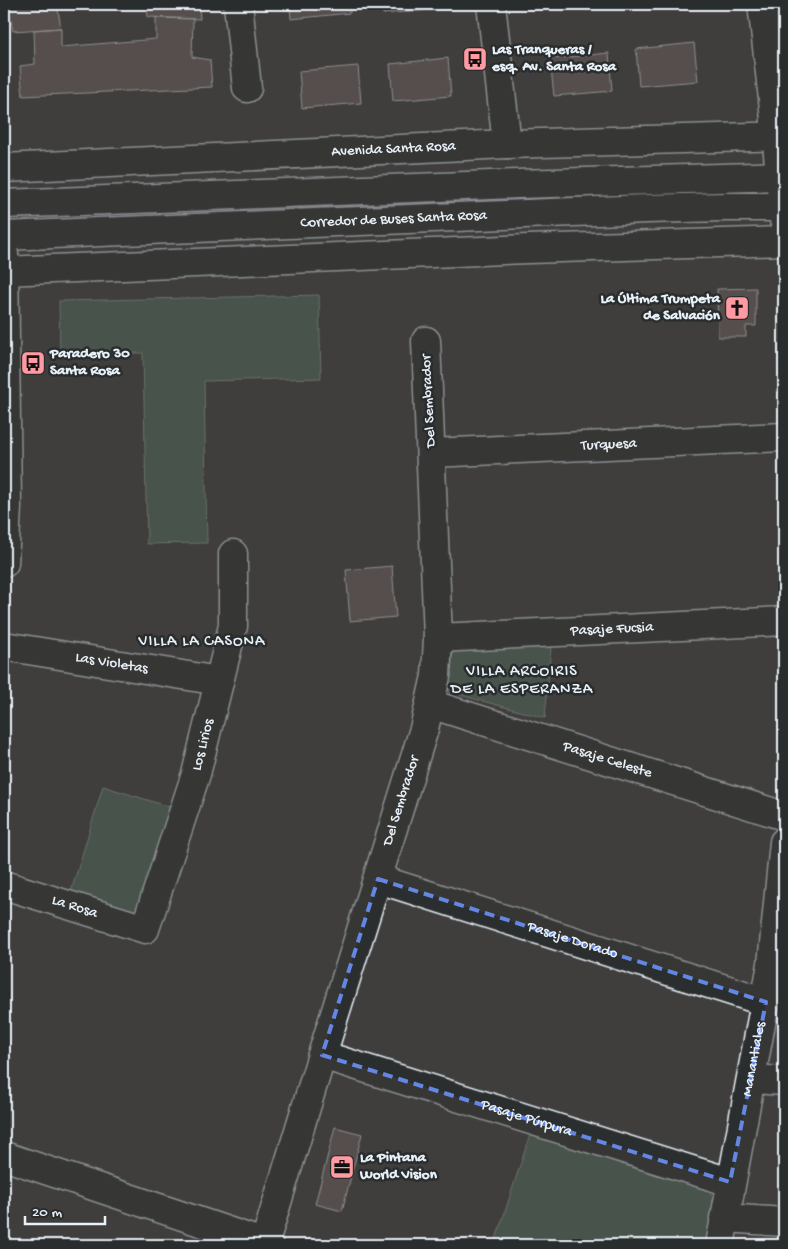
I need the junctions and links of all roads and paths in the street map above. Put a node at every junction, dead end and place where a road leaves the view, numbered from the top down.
1 (238, 4) edge
2 (491, 4) edge
3 (762, 4) edge
4 (247, 88) dead end
5 (781, 136) edge
6 (506, 144) junction
7 (4, 168) edge
8 (783, 176) edge
9 (4, 204) edge
10 (784, 211) edge
11 (4, 236) edge
12 (784, 241) edge
13 (4, 254) edge
14 (4, 271) edge
15 (426, 341) dead end
16 (784, 437) edge
17 (431, 453) junction
18 (233, 554) dead end
19 (4, 562) edge
20 (784, 622) edge
21 (438, 638) junction
22 (4, 646) edge
23 (219, 681) junction
24 (430, 704) junction
25 (784, 816) edge
26 (784, 842) edge
27 (378, 879) junction
28 (4, 885) edge
29 (145, 929) joint
30 (780, 940) edge
31 (766, 1002) junction
32 (322, 1055) junction
33 (752, 1079) junction
34 (784, 1081) edge
35 (4, 1156) edge
36 (730, 1182) junction
37 (724, 1218) junction
38 (784, 1222) edge
39 (266, 1245) edge
40 (720, 1245) edge

1 - 4 street
2 - 6 street
3 - 5 street
5 - 6 street, Avenida Santa Rosa
5 - 8 street
6 - 7 street, Avenida Santa Rosa
8 - 9 street, Corredor de Buses Santa Rosa
8 - 10 street
10 - 11 street, Corredor de Buses Santa Rosa
12 - 14 street
13 - 14 street
14 - 19 street
15 - 17 street, Del Sembrador
16 - 17 street, Turquesa
17 - 21 street, Del Sembrador
18 - 23 street, Los Lirios
20 - 21 street, Pasaje Fucsia
21 - 24 street, Del Sembrador
22 - 23 street, Las Violetas
23 - 29 street, Los Lirios
24 - 25 street, Pasaje Celeste
24 - 27 street, Del Sembrador
26 - 30 street, Manantiales
27 - 31 street, Pasaje Dorado
27 - 32 street, Del Sembrador
28 - 29 street, La Rosa
30 - 31 street, Manantiales
31 - 33 street, Manantiales
32 - 36 street, Pasaje Púrpura
32 - 39 street, Del Sembrador
33 - 34 street
33 - 36 street, Manantiales
35 - 39 street
36 - 37 street, Manantiales
37 - 38 street
37 - 40 street, Manantiales

